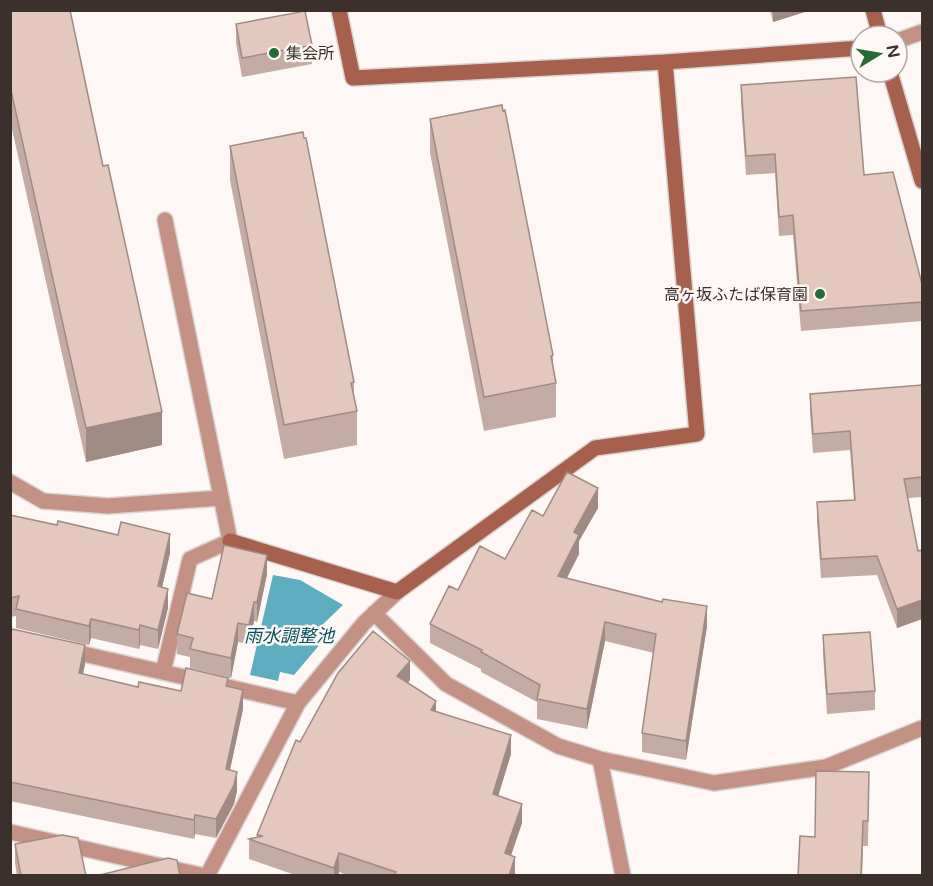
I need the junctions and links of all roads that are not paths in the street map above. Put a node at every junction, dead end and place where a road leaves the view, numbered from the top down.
1 (339, 10) edge
2 (849, 49) edge
3 (665, 62) junction
4 (894, 84) edge
5 (922, 181) edge
6 (165, 220) dead end
7 (10, 482) edge
8 (221, 498) junction
9 (230, 540) junction
10 (397, 592) junction
11 (374, 613) junction
12 (54, 647) edge
13 (163, 672) junction
14 (298, 703) junction
15 (922, 728) edge
16 (600, 759) junction
17 (10, 832) edge
18 (206, 876) edge
19 (622, 876) edge

1 - 3 street
2 - 3 street
3 - 10 street
4 - 5 street
6 - 8 street
7 - 8 street
8 - 9 street
9 - 10 street
9 - 13 street
10 - 11 street
11 - 14 street
11 - 16 street
12 - 13 street
13 - 14 street
14 - 18 street
15 - 16 street
16 - 19 street
17 - 18 street

